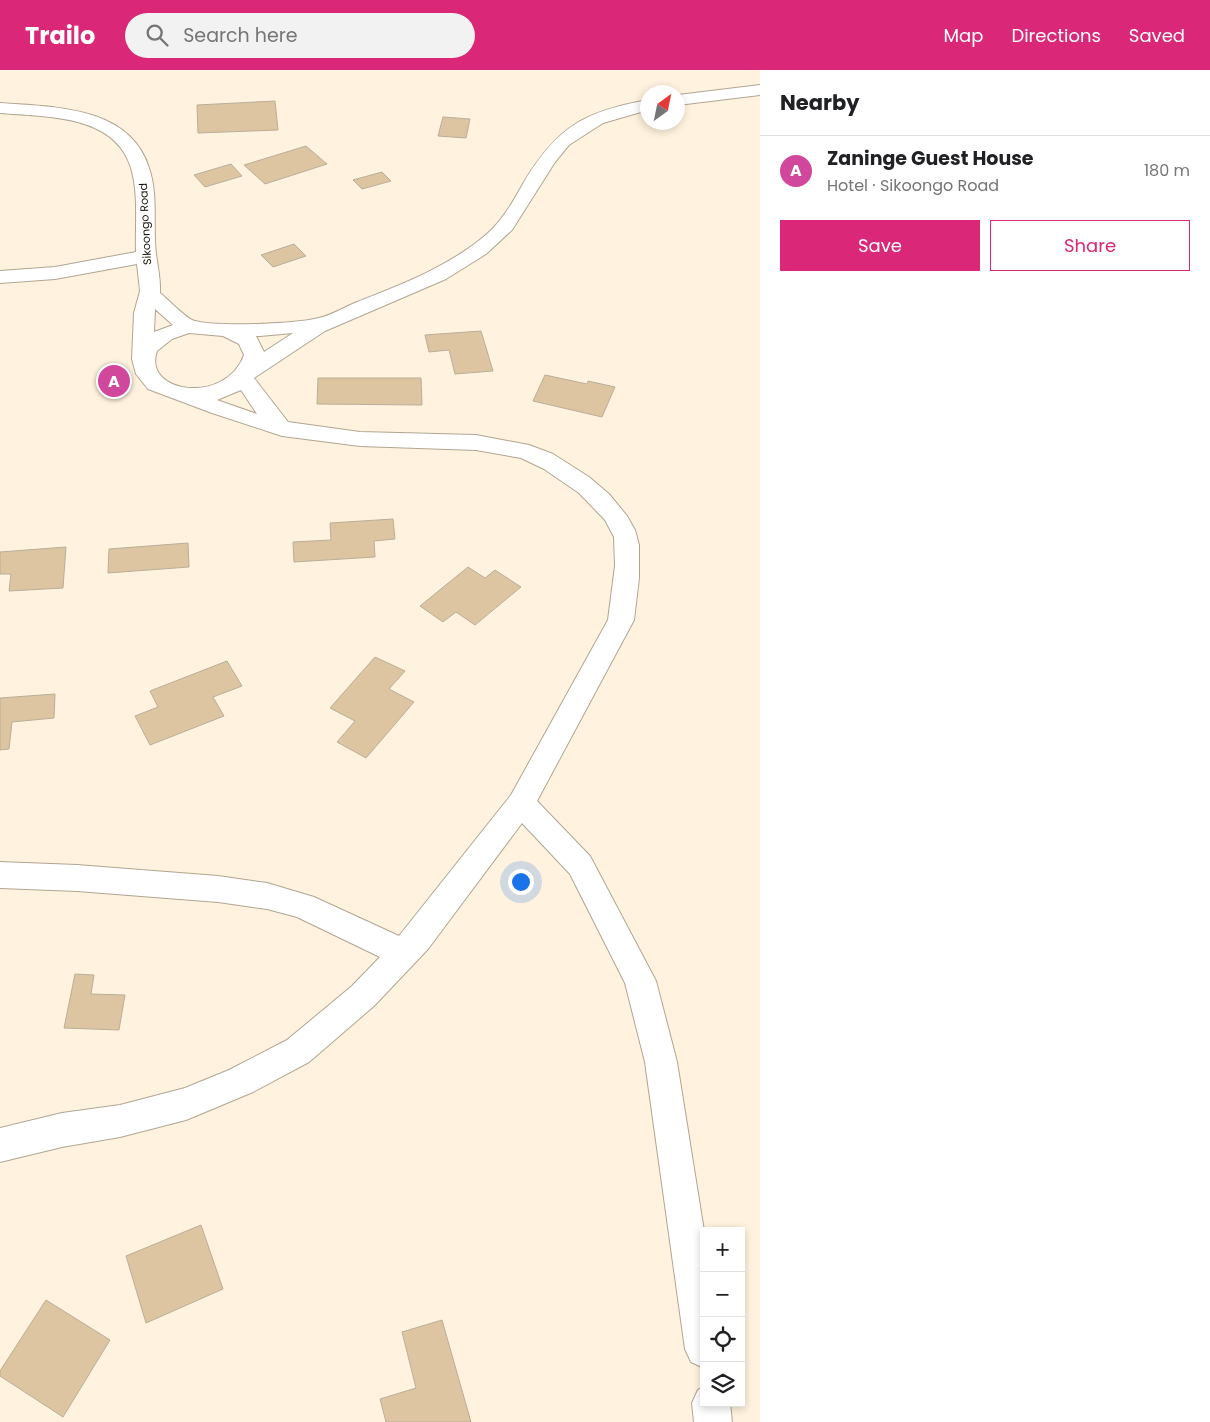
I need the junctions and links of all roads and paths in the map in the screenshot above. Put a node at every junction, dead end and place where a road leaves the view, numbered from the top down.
1 (760, 90) edge
2 (685, 99) edge
3 (640, 107) edge
4 (0, 108) edge
5 (146, 256) junction
6 (0, 277) edge
7 (151, 295) junction
8 (325, 323) junction
9 (188, 327) junction
10 (230, 329) junction
11 (143, 359) junction
12 (249, 373) junction
13 (181, 394) junction
14 (282, 429) junction
15 (521, 803) junction
16 (0, 875) edge
17 (403, 953) junction
18 (0, 1144) edge
19 (700, 1322) edge
20 (711, 1407) edge
21 (713, 1422) edge

1 - 2 street
3 - 8 street
4 - 5 street, Sikoongo Road
5 - 6 street
5 - 7 street, Sikoongo Road
7 - 9 street
7 - 11 street
8 - 10 street
8 - 12 street
9 - 10 street
9 - 11 street
10 - 12 street
11 - 13 street
12 - 13 street
12 - 14 street
13 - 14 street
14 - 15 street
15 - 17 street
15 - 19 street
16 - 17 street
17 - 18 street
20 - 21 street

